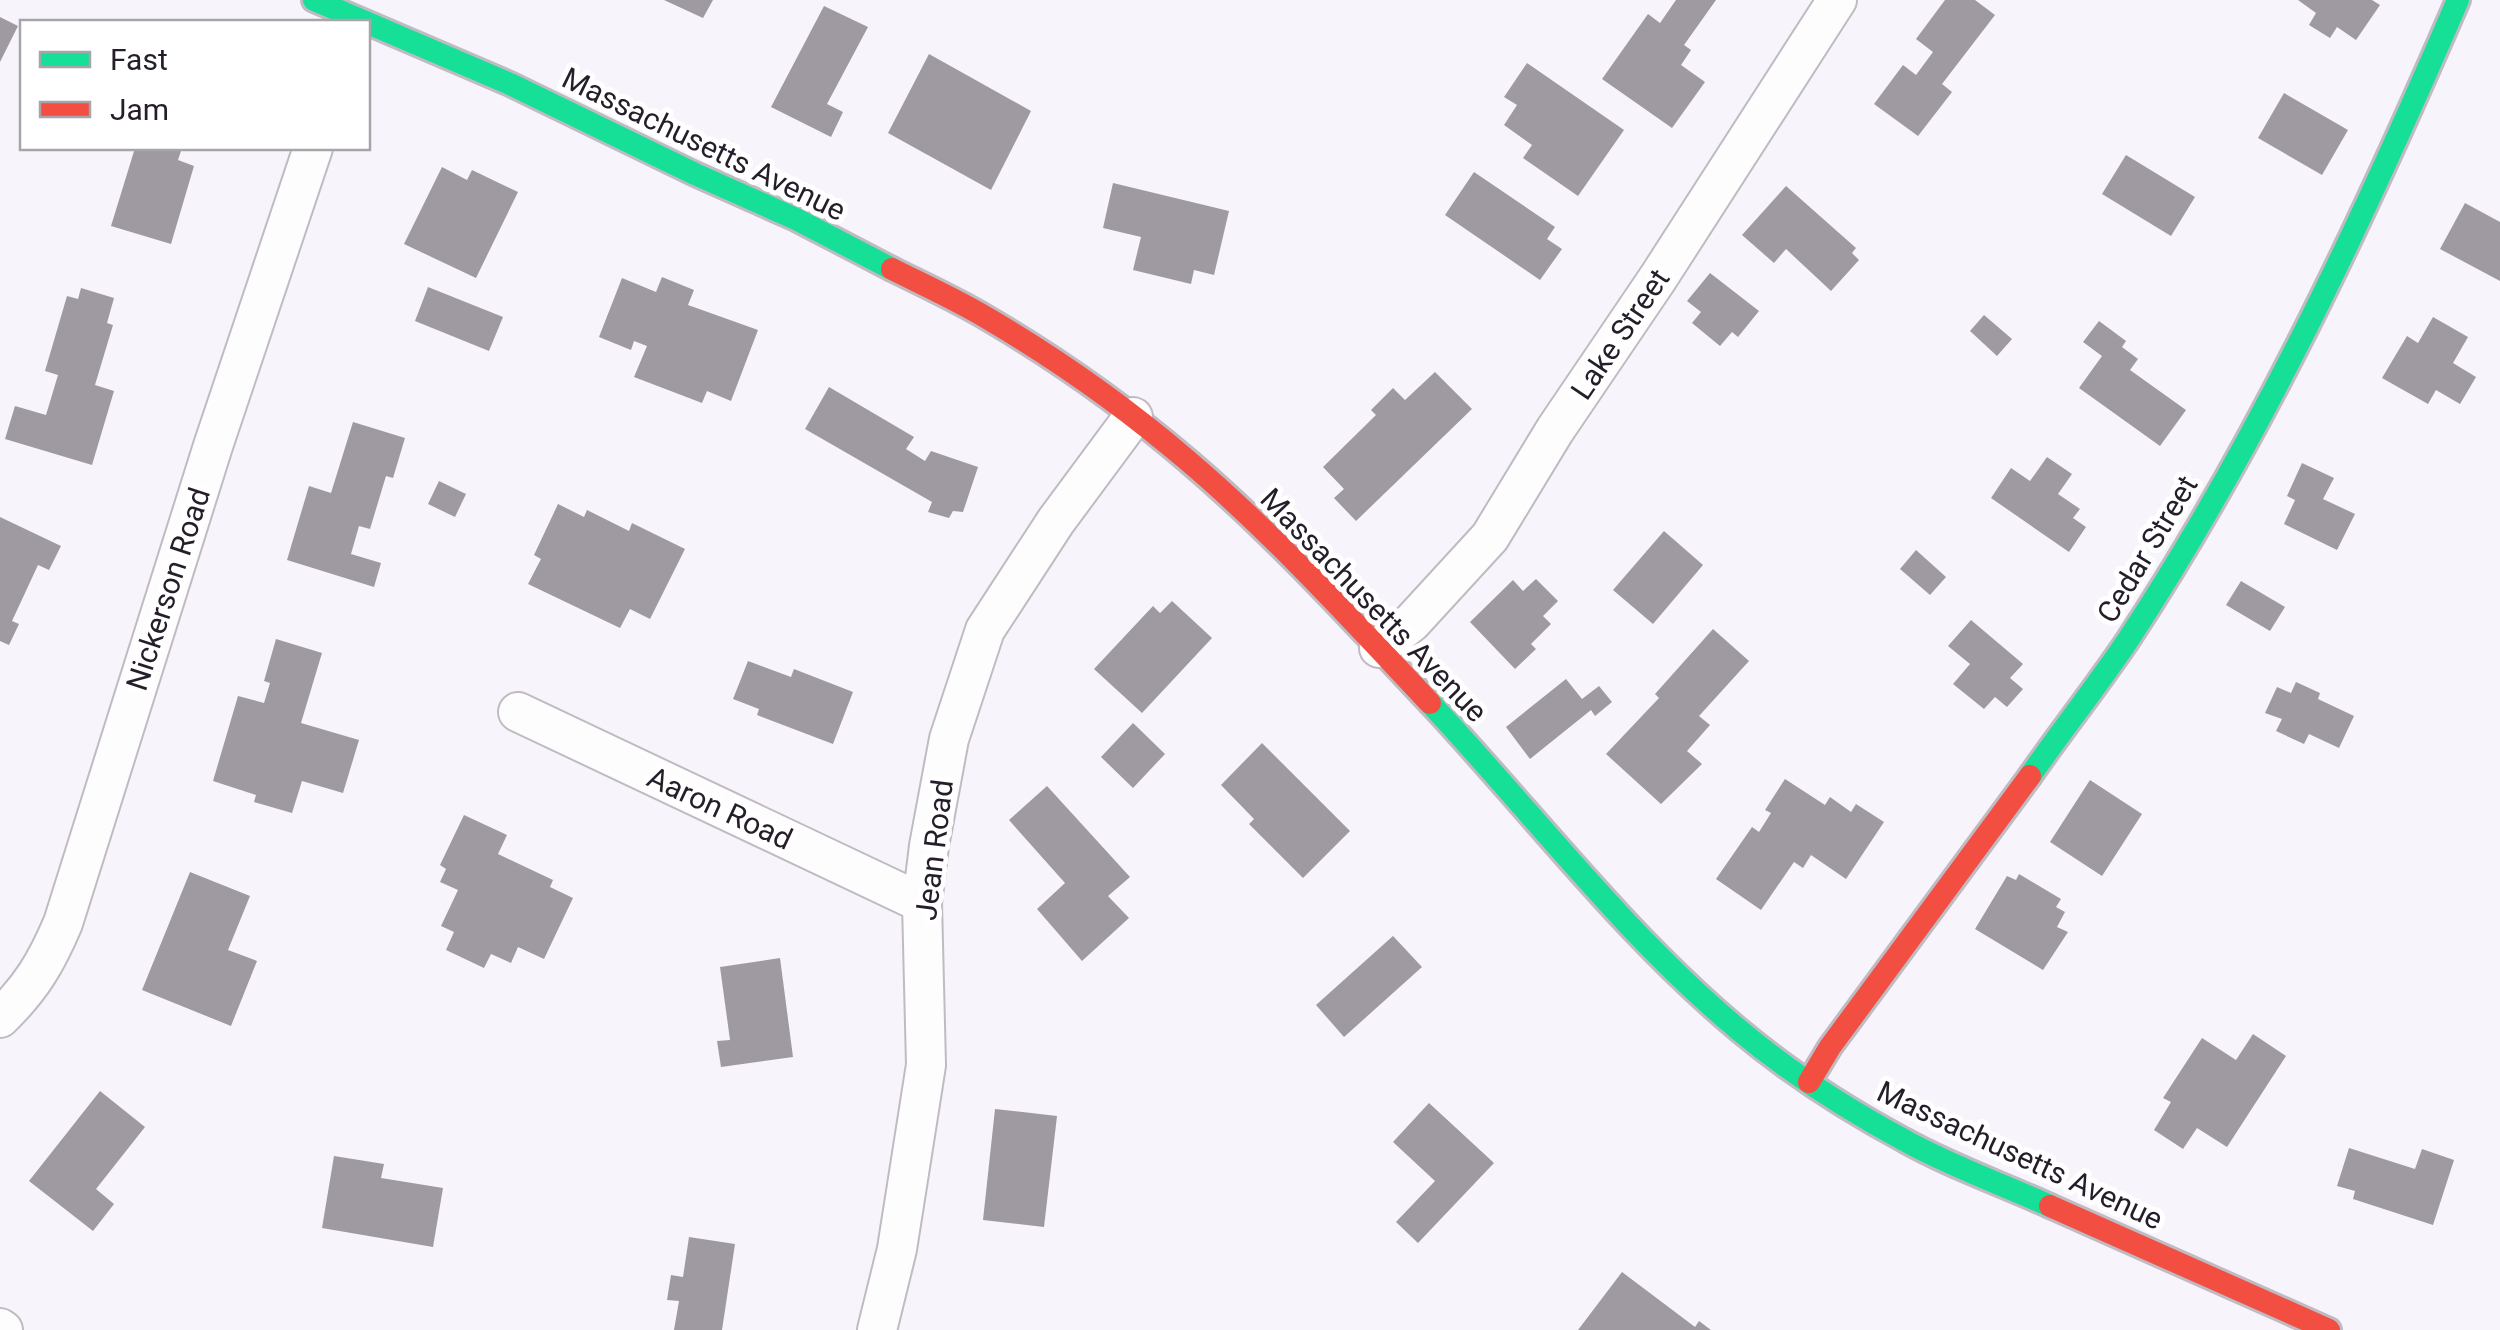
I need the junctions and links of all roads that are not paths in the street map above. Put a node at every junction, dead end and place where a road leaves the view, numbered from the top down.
1 (314, 0) edge
2 (1836, 0) edge
3 (2458, 0) edge
4 (355, 20) edge
5 (370, 26) edge
6 (312, 150) edge
7 (1133, 417) junction
8 (1379, 648) junction
9 (518, 712) dead end
10 (922, 903) junction
11 (0, 1018) edge
12 (1809, 1082) junction
13 (877, 1330) edge
14 (2329, 1330) edge

1 - 4 main road, Massachusetts Avenue
2 - 8 street, Lake Street
3 - 12 main road, Cedar Street
5 - 7 main road, Massachusetts Avenue
6 - 11 street, Nickerson Road
7 - 8 main road, Massachusetts Avenue
7 - 10 street, Jean Road
8 - 12 main road, Massachusetts Avenue
9 - 10 street, Aaron Road
10 - 13 street, Jean Road
12 - 14 main road, Massachusetts Avenue

